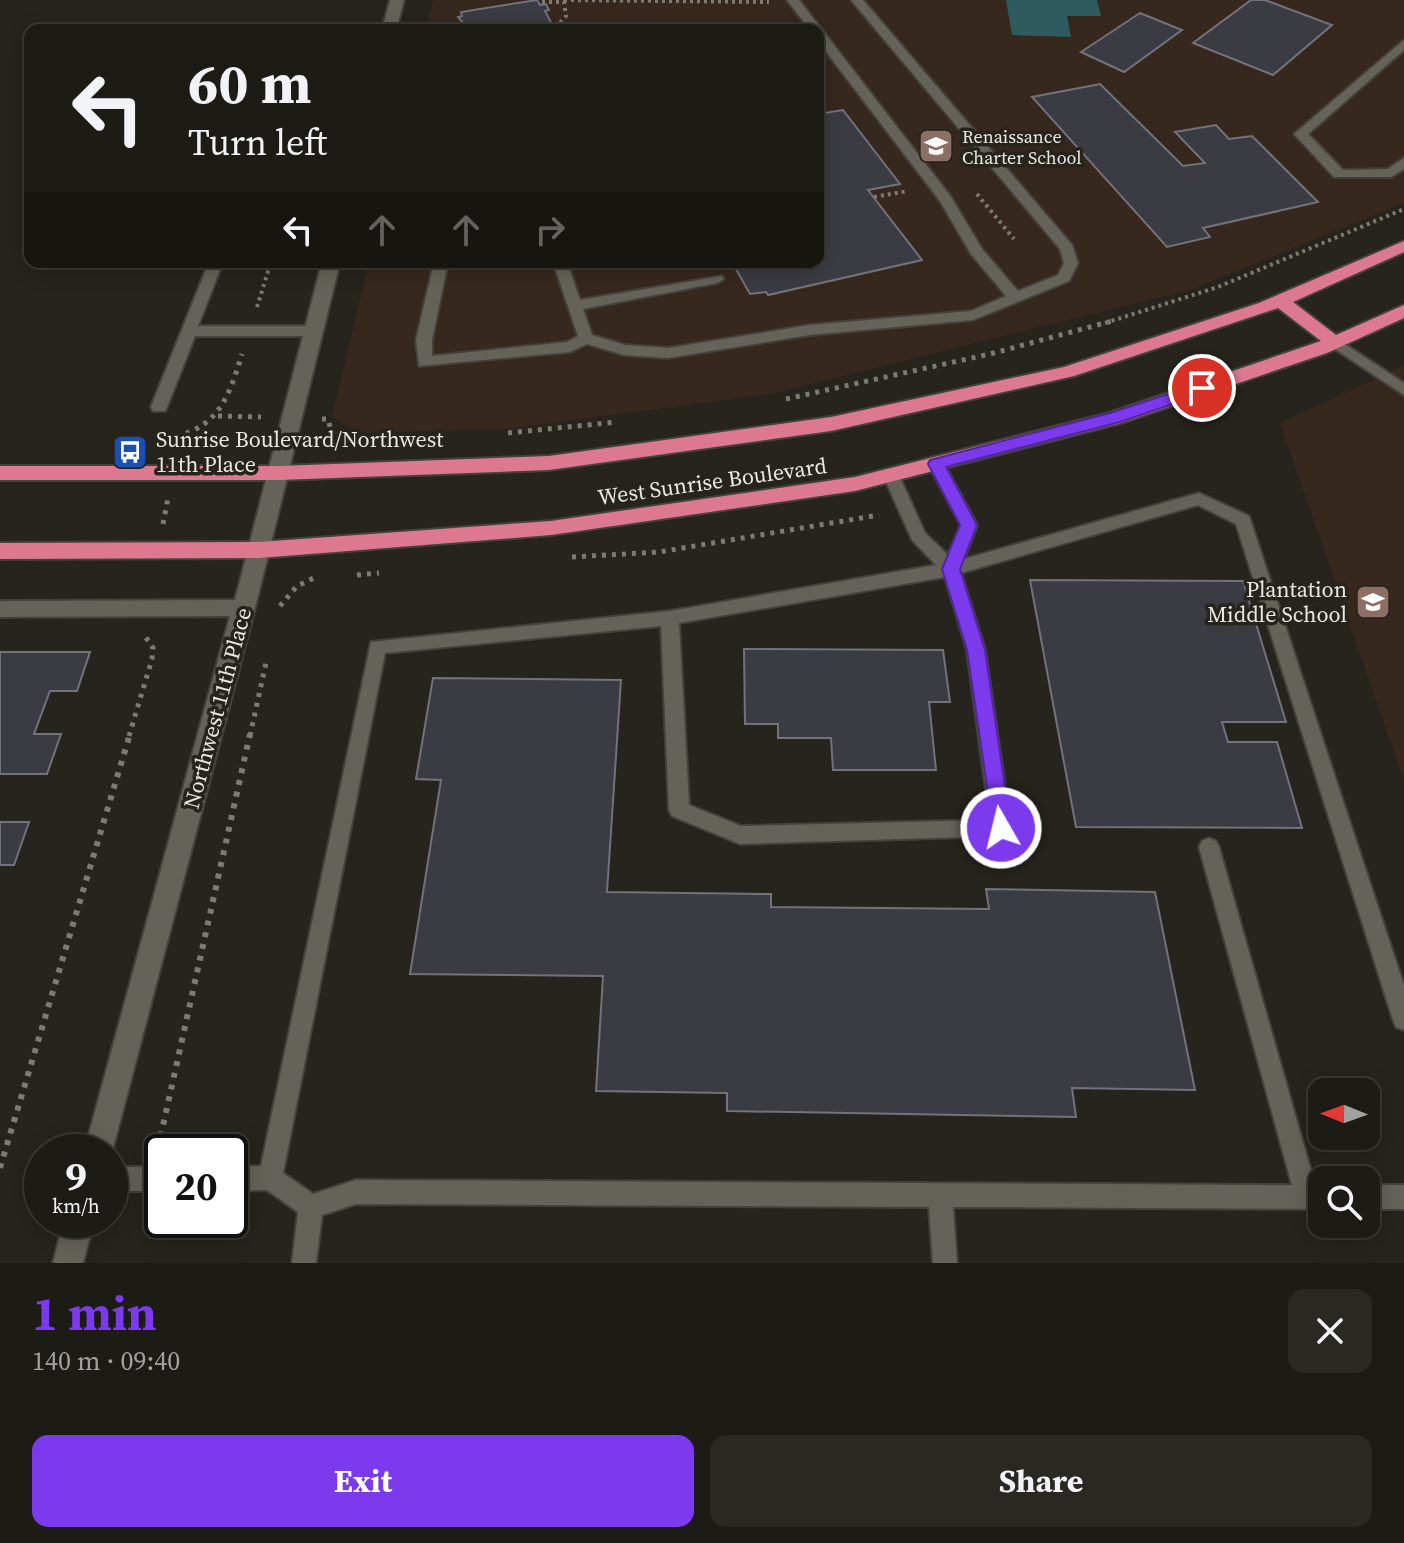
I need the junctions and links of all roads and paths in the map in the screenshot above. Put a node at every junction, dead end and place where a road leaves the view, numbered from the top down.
1 (397, 0) edge
2 (793, 0) edge
3 (857, 0) edge
4 (564, 1) edge
5 (542, 2) dead end
6 (775, 2) edge
7 (391, 24) edge
8 (559, 24) edge
9 (812, 24) edge
10 (824, 40) edge
11 (1404, 44) edge
12 (1404, 162) edge
13 (913, 190) dead end
14 (874, 197) dead end
15 (1404, 209) edge
16 (1404, 246) edge
17 (214, 268) edge
18 (330, 268) edge
19 (440, 268) edge
20 (562, 268) edge
21 (717, 279) dead end
22 (1016, 298) junction
23 (1279, 300) junction
24 (575, 306) junction
25 (1404, 311) edge
26 (190, 331) junction
27 (314, 331) junction
28 (586, 338) junction
29 (1334, 342) junction
30 (1401, 384) edge
31 (779, 400) dead end
32 (159, 407) dead end
33 (620, 422) dead end
34 (502, 434) dead end
35 (343, 437) dead end
36 (365, 439) dead end
37 (936, 464) junction
38 (0, 473) edge
39 (279, 473) junction
40 (891, 475) junction
41 (259, 550) junction
42 (0, 551) edge
43 (951, 569) junction
44 (140, 608) junction
45 (244, 608) junction
46 (0, 609) edge
47 (670, 618) junction
48 (230, 832) dead end
49 (1209, 847) dead end
50 (1404, 1020) edge
51 (103, 1134) edge
52 (166, 1134) edge
53 (0, 1168) edge
54 (1308, 1177) edge
55 (270, 1178) junction
56 (248, 1179) edge
57 (940, 1195) junction
58 (1308, 1197) edge
59 (1380, 1197) edge
60 (1404, 1197) edge
61 (311, 1207) junction
62 (74, 1238) edge
63 (68, 1263) edge
64 (304, 1263) edge
65 (945, 1263) edge

1 - 7 street
2 - 9 lane
3 - 22 lane
4 - 5 path
4 - 6 path
4 - 8 path
10 - 22 lane
11 - 12 lane
13 - 14 path
15 - 31 path
16 - 23 highway, West Sunrise Boulevard
17 - 26 lane
18 - 27 street, Northwest 11th Place
19 - 28 lane
20 - 24 lane
21 - 24 lane
22 - 28 lane
23 - 29 highway
23 - 39 highway, West Sunrise Boulevard
24 - 28 lane
25 - 29 highway, West Sunrise Boulevard
26 - 27 lane
26 - 32 lane
27 - 39 street, Northwest 11th Place
29 - 30 lane
29 - 37 highway, West Sunrise Boulevard
33 - 34 path
35 - 36 path
37 - 40 highway, West Sunrise Boulevard
37 - 43 lane
38 - 39 highway, West Sunrise Boulevard
39 - 41 street, Northwest 11th Place
40 - 41 highway, West Sunrise Boulevard
40 - 43 lane
41 - 42 highway, West Sunrise Boulevard
41 - 45 street, Northwest 11th Place
43 - 47 lane
43 - 47 lane
43 - 50 lane
44 - 45 street
44 - 46 street
44 - 53 path
45 - 51 street, Northwest 11th Place
47 - 55 lane
48 - 52 path
49 - 54 lane
55 - 56 lane
55 - 61 lane
57 - 58 lane
57 - 61 lane
57 - 65 lane
59 - 60 lane
61 - 64 lane
62 - 63 street

